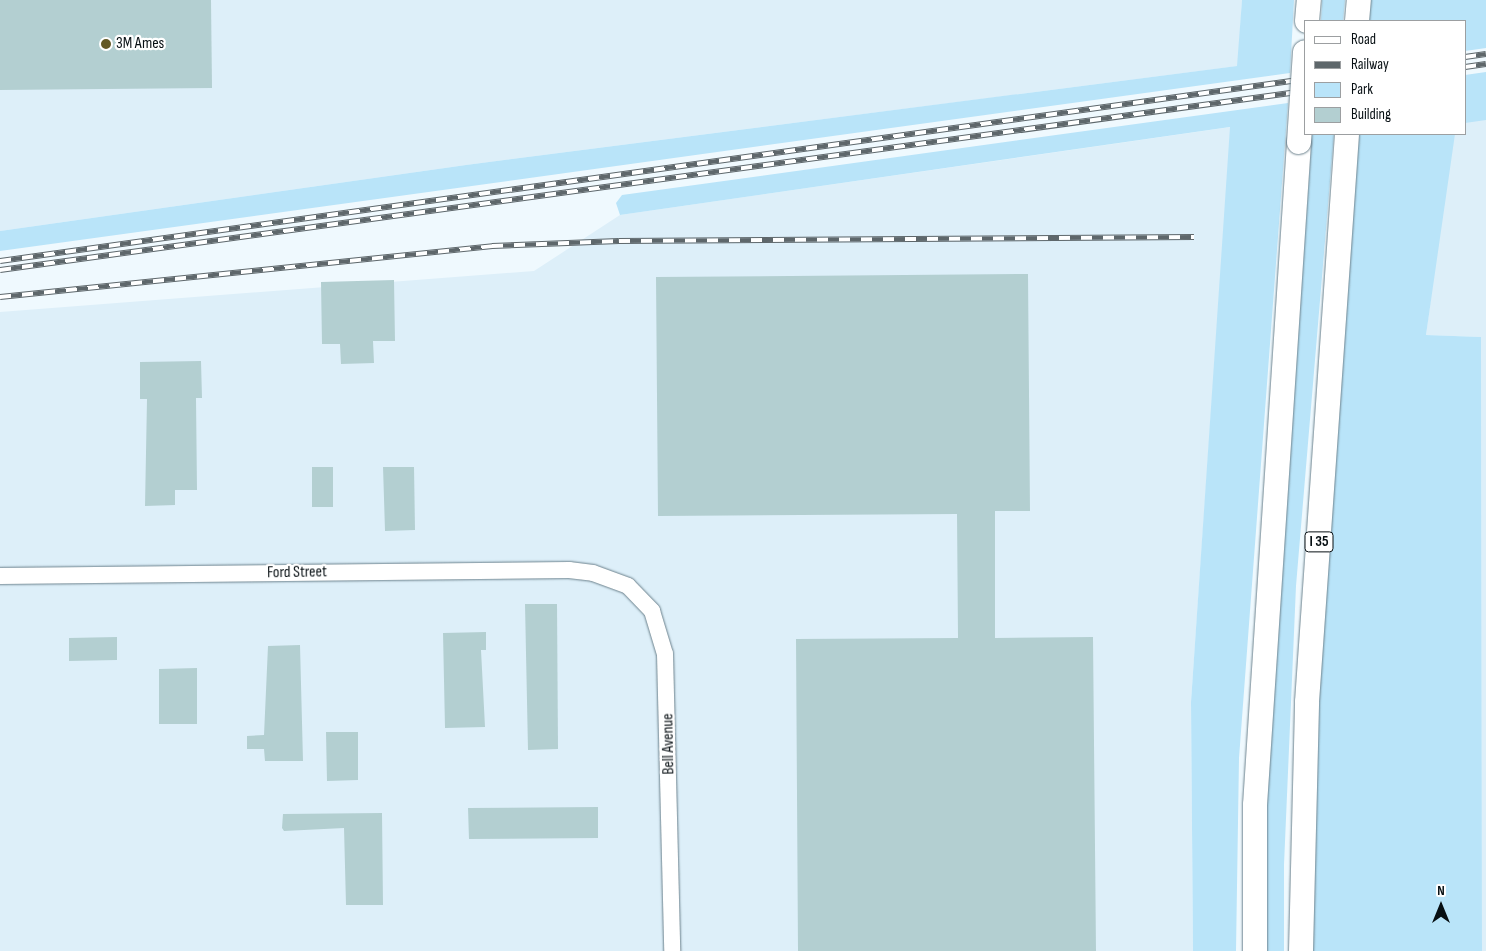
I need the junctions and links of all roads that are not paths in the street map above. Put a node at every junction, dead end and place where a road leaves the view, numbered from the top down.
1 (1308, 0) edge
2 (1359, 0) edge
3 (1307, 20) edge
4 (1357, 20) edge
5 (1304, 67) edge
6 (1347, 135) edge
7 (593, 573) joint
8 (0, 576) edge
9 (672, 951) edge
10 (1255, 951) edge
11 (1301, 951) edge

1 - 3 highway
2 - 4 highway
5 - 10 highway, bridge
6 - 11 highway, I 35
7 - 8 street, Ford Street
7 - 9 street, Bell Avenue

